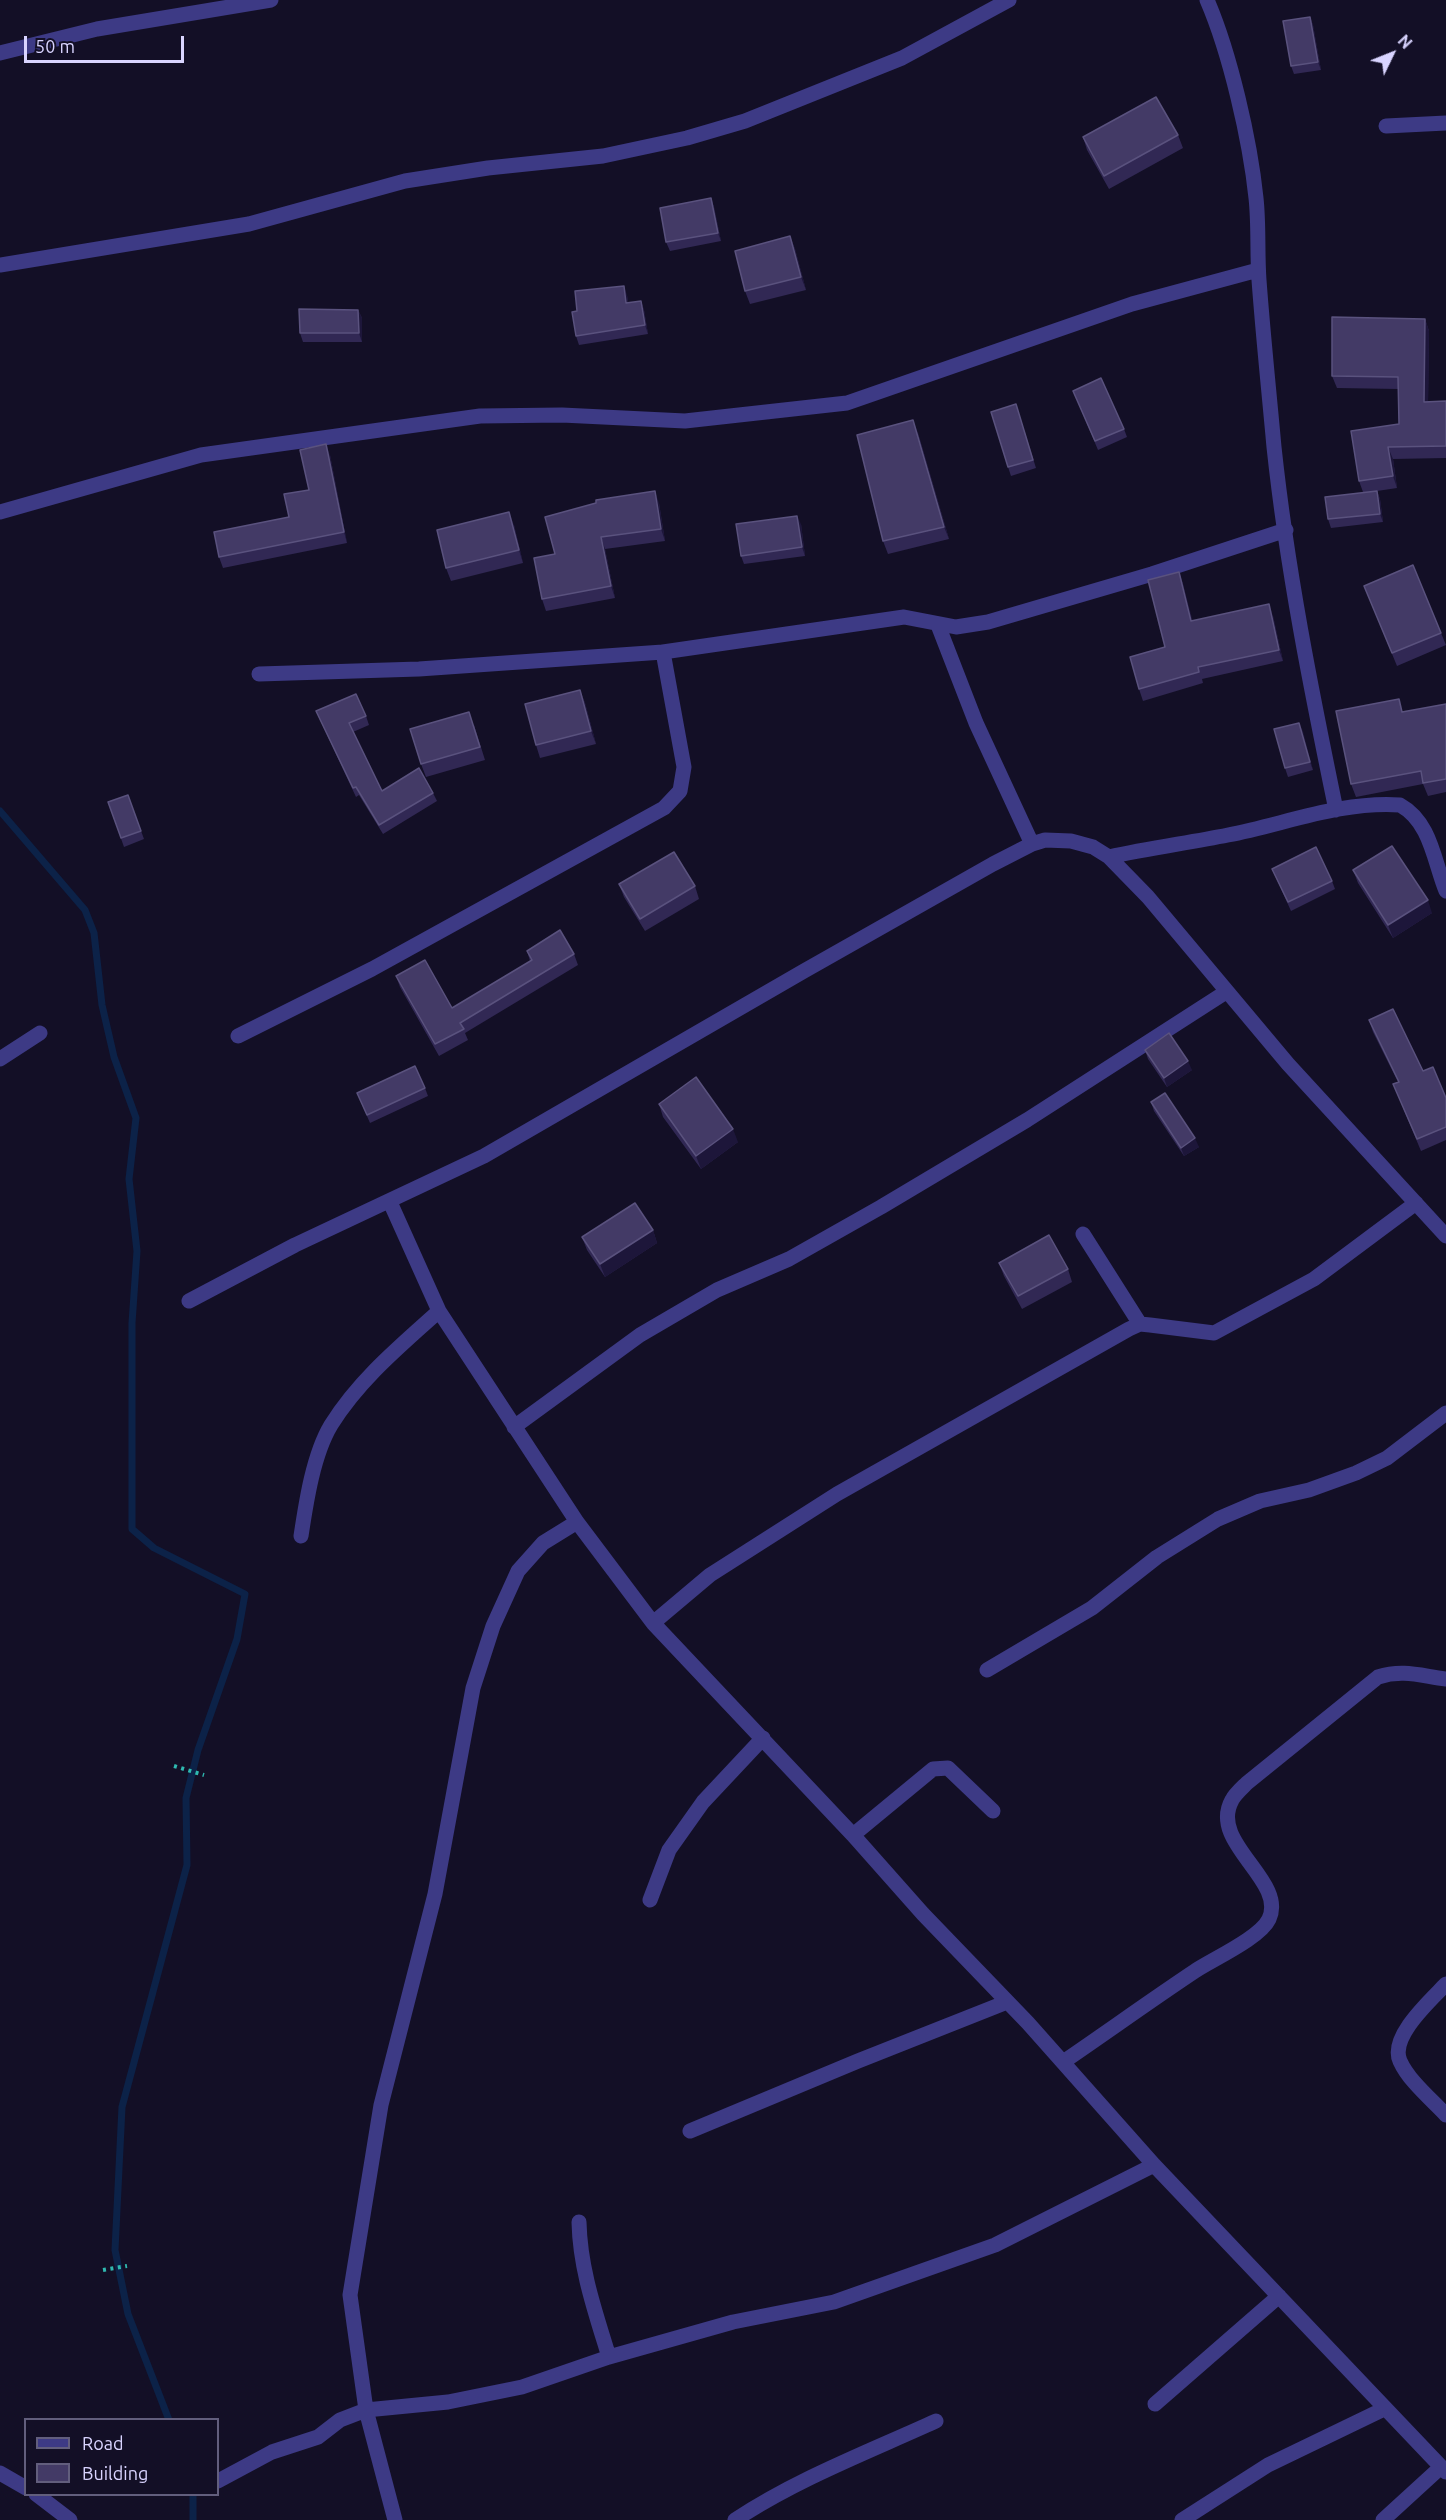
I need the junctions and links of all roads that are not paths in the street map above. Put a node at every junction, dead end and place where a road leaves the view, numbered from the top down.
1 (272, 0) edge
2 (1009, 0) edge
3 (1207, 0) edge
4 (0, 54) edge
5 (1446, 123) edge
6 (1386, 126) dead end
7 (0, 265) edge
8 (1258, 270) junction
9 (0, 512) edge
10 (1286, 530) junction
11 (938, 626) junction
12 (663, 652) junction
13 (259, 674) dead end
14 (1336, 810) junction
15 (1032, 844) junction
16 (1109, 857) junction
17 (1446, 891) edge
18 (1226, 992) junction
19 (40, 1033) dead end
20 (238, 1036) dead end
21 (0, 1059) edge
22 (390, 1202) junction
23 (1416, 1203) junction
24 (1083, 1234) dead end
25 (1446, 1236) edge
26 (189, 1301) dead end
27 (439, 1311) junction
28 (1140, 1324) junction
29 (1446, 1413) edge
30 (514, 1427) junction
31 (577, 1522) junction
32 (301, 1536) dead end
33 (653, 1623) junction
34 (987, 1670) dead end
35 (1446, 1679) edge
36 (763, 1738) junction
37 (993, 1811) dead end
38 (853, 1835) junction
39 (650, 1900) dead end
40 (1446, 1984) edge
41 (1007, 2002) junction
42 (1063, 2062) junction
43 (1446, 2115) edge
44 (690, 2132) dead end
45 (1154, 2165) junction
46 (579, 2222) dead end
47 (1279, 2296) junction
48 (609, 2357) junction
49 (1155, 2404) dead end
50 (1384, 2409) junction
51 (366, 2410) junction
52 (936, 2421) dead end
53 (1443, 2470) edge
54 (0, 2473) edge
55 (219, 2480) edge
56 (24, 2487) edge
57 (39, 2496) edge
58 (70, 2520) edge
59 (395, 2520) edge
60 (735, 2520) edge
61 (1182, 2520) edge
62 (1383, 2520) edge

1 - 4 street
2 - 7 street
3 - 8 street
5 - 6 street
8 - 9 street
8 - 10 street
10 - 11 street
10 - 14 street
11 - 12 street
11 - 15 street
12 - 13 street
12 - 20 street
14 - 16 street
14 - 17 street
15 - 16 street
15 - 22 street
16 - 18 street
18 - 23 street
18 - 30 street
19 - 21 street
22 - 26 street
22 - 27 street
23 - 25 street
23 - 28 street
24 - 28 street
27 - 30 street
27 - 32 street
28 - 33 street
29 - 34 street
30 - 31 street
31 - 33 street
31 - 51 street
33 - 36 street
35 - 42 street
36 - 38 street
36 - 39 street
37 - 38 street
38 - 41 street
40 - 43 street
41 - 42 street
41 - 44 street
42 - 45 street
45 - 47 street
45 - 48 street
46 - 48 street
47 - 49 street
47 - 50 street
48 - 51 street
50 - 53 street
50 - 61 street
51 - 55 street
51 - 59 street
52 - 60 street
53 - 62 street
54 - 56 street
57 - 58 street

